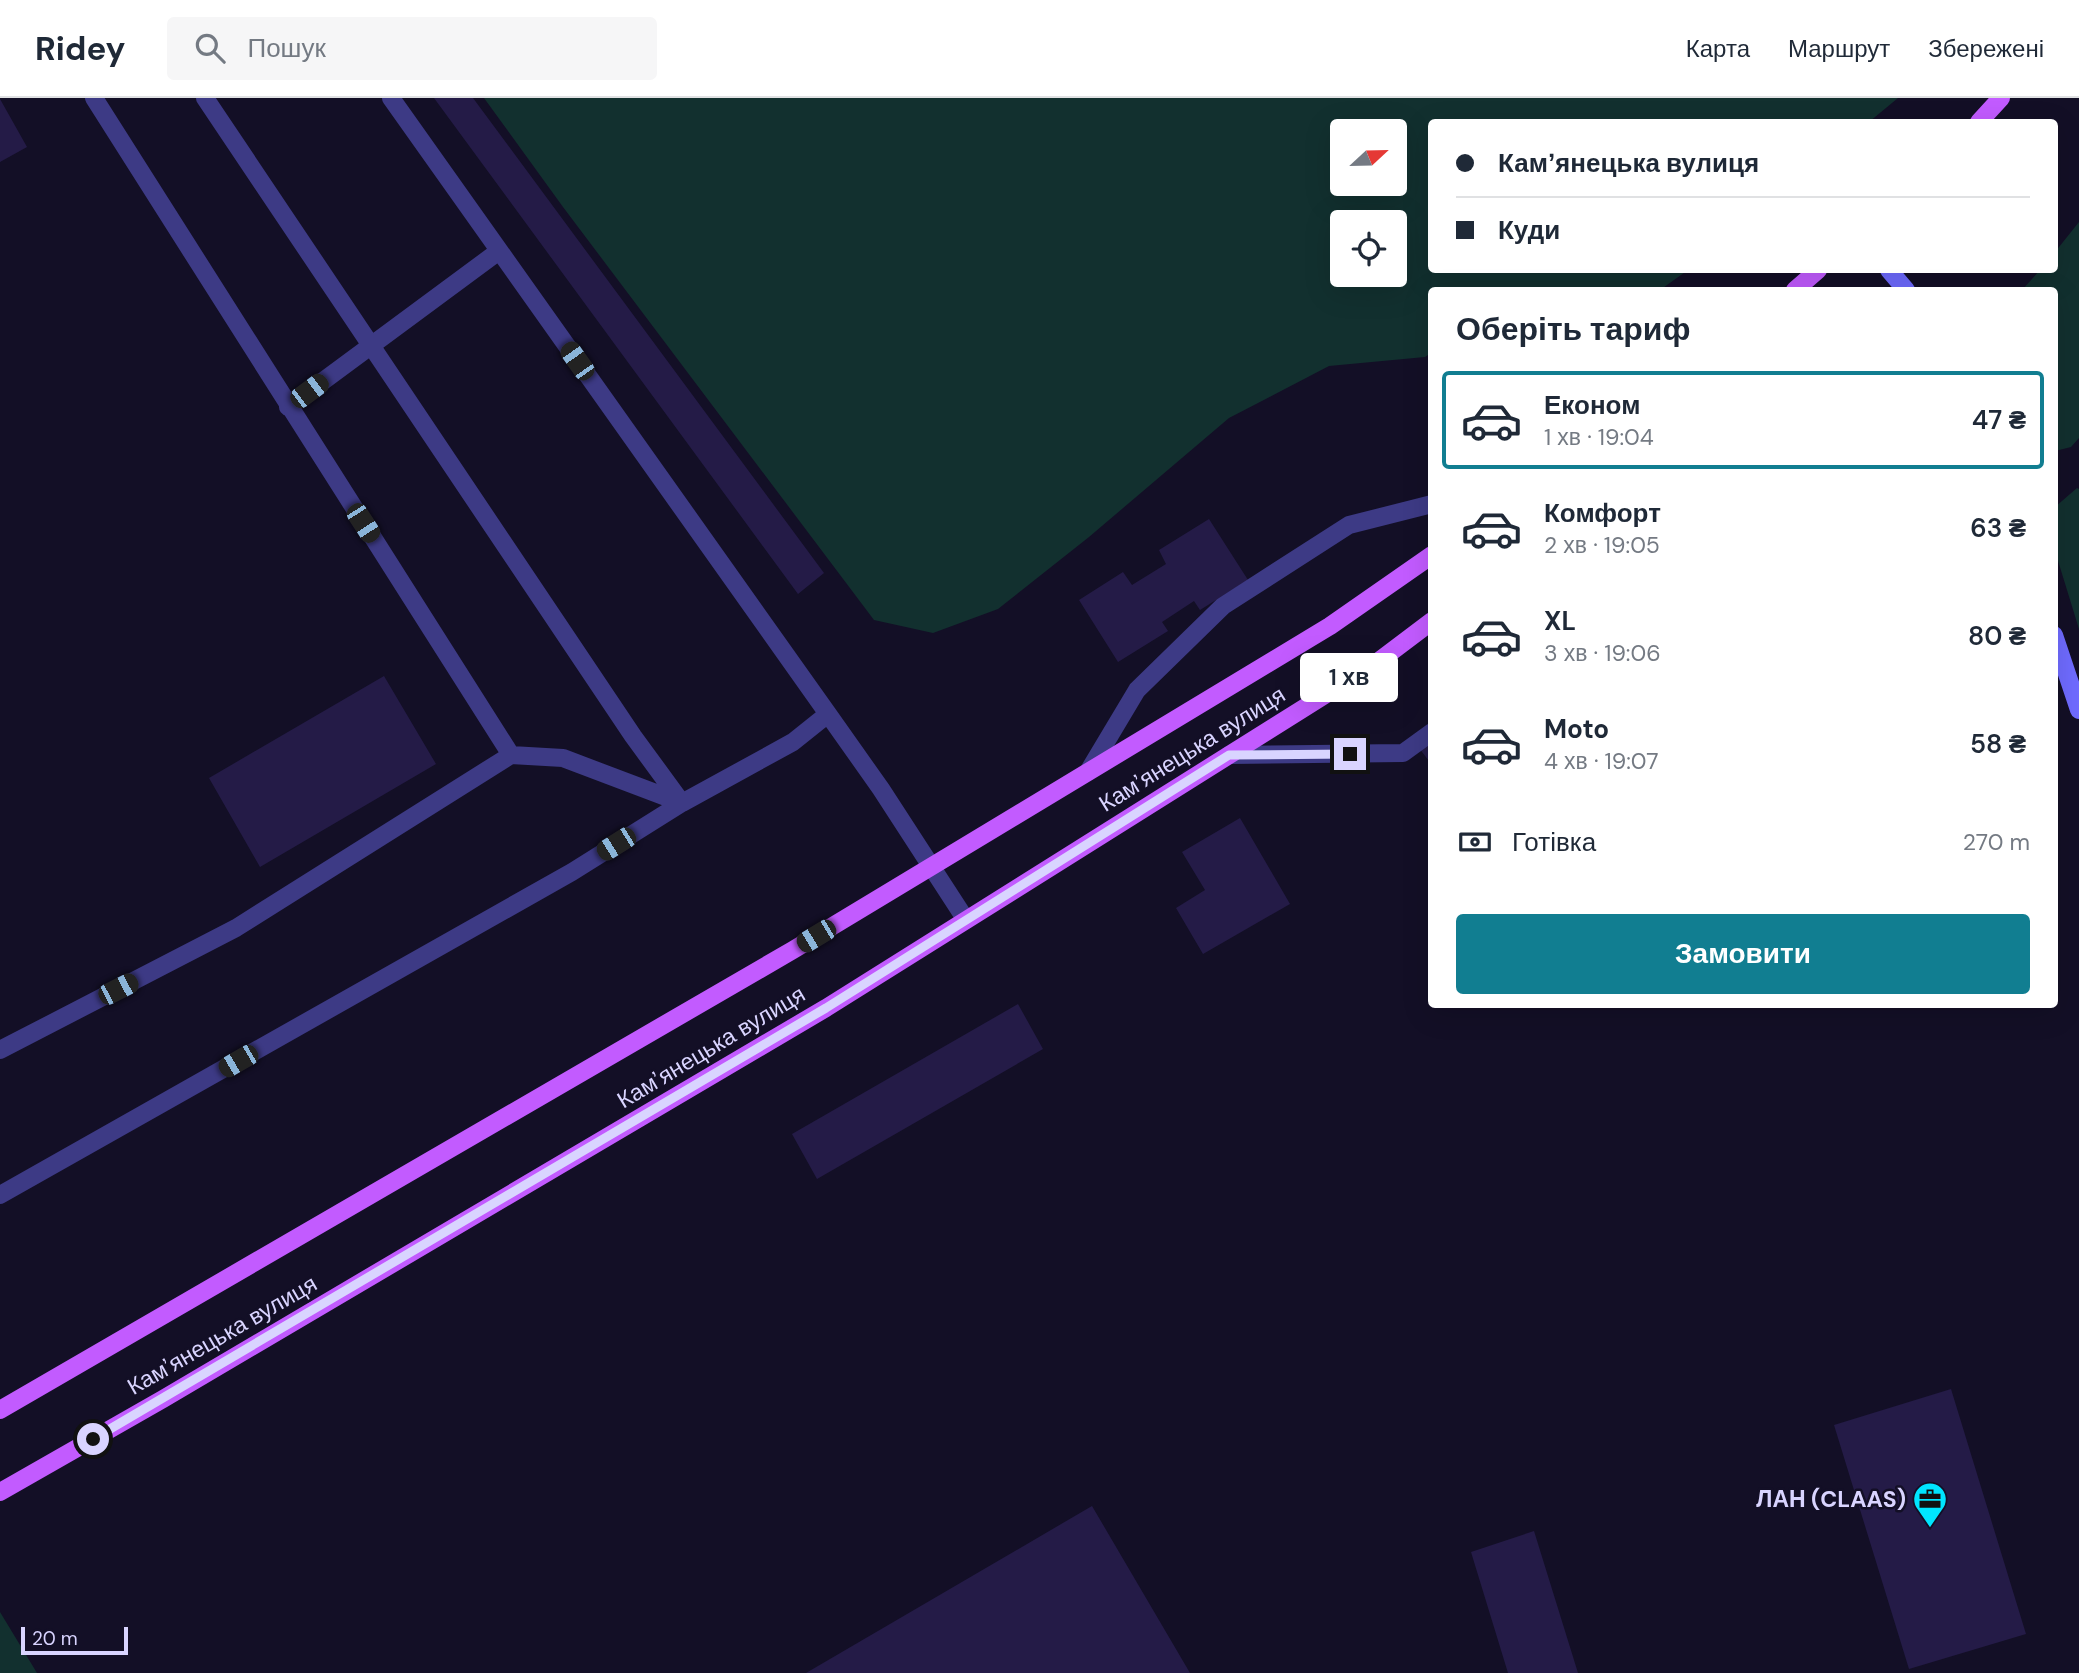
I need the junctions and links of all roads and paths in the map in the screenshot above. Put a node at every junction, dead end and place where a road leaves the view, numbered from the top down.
1 (94, 98) edge
2 (205, 98) edge
3 (391, 98) edge
4 (2001, 98) edge
5 (1982, 119) edge
6 (499, 251) junction
7 (1815, 273) edge
8 (1892, 273) edge
9 (1798, 287) edge
10 (1903, 287) edge
11 (371, 345) junction
12 (288, 407) junction
13 (1428, 505) edge
14 (1428, 558) edge
15 (1428, 624) edge
16 (2058, 647) edge
17 (2079, 710) edge
18 (828, 714) junction
19 (1428, 735) edge
20 (511, 755) junction
21 (1229, 755) junction
22 (1088, 772) junction
23 (682, 803) junction
24 (931, 866) junction
25 (966, 920) junction
26 (0, 1050) edge
27 (0, 1195) edge
28 (0, 1410) edge
29 (0, 1492) edge

1 - 12 lane
2 - 11 lane
3 - 6 lane
4 - 5 main road
6 - 11 lane
6 - 18 lane
7 - 9 main road
8 - 10 street
11 - 12 lane
11 - 23 lane
12 - 20 lane
13 - 22 lane
14 - 22 main road
15 - 21 main road, Камʼянецька вулиця
16 - 17 street
18 - 23 lane
18 - 24 lane
19 - 21 lane
20 - 23 lane
20 - 26 lane
21 - 25 main road, Камʼянецька вулиця
22 - 24 main road
23 - 27 lane
24 - 25 lane
24 - 28 main road
25 - 29 main road, Камʼянецька вулиця

